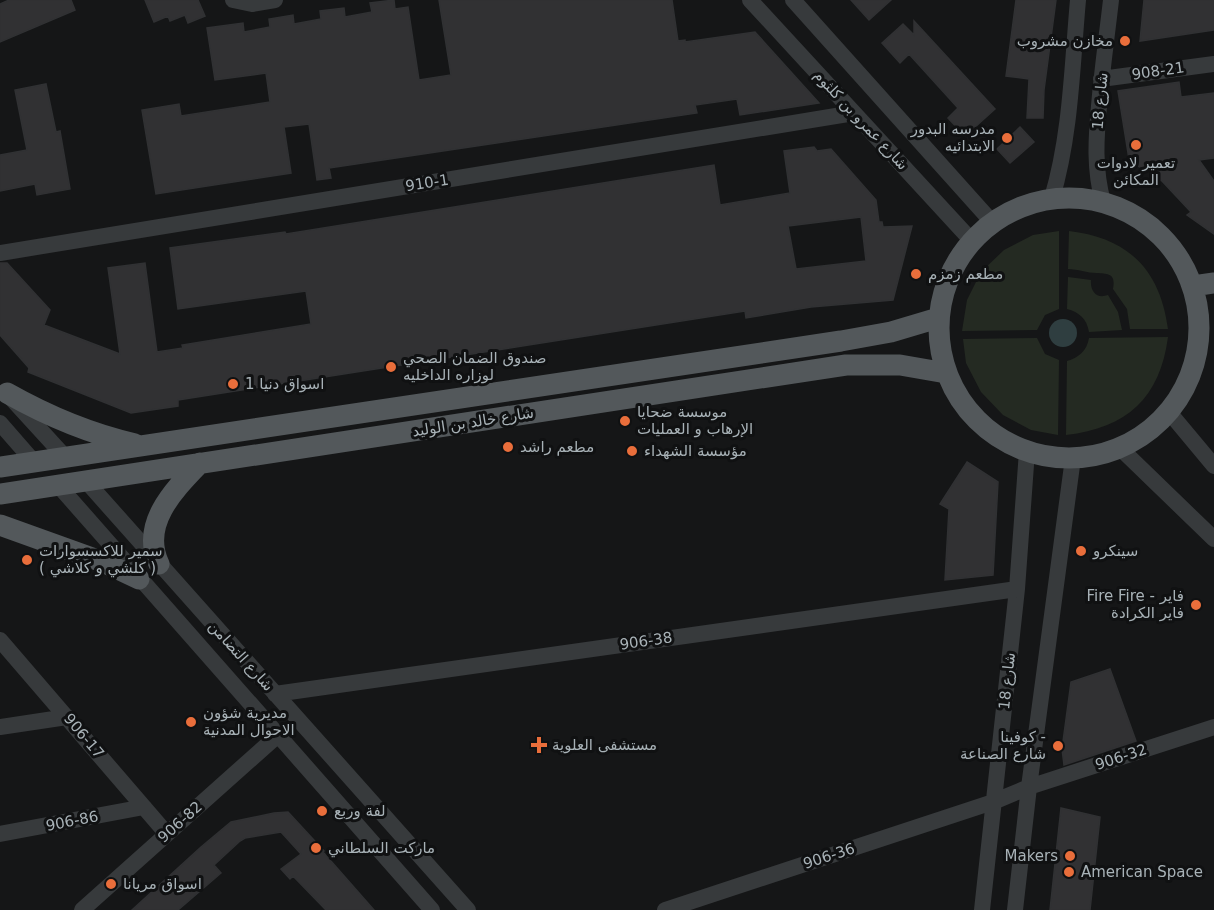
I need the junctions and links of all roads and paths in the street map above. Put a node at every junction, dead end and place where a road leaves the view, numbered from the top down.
1 (232, 0) edge
2 (275, 0) edge
3 (750, 0) edge
4 (793, 0) edge
5 (1078, 0) edge
6 (1111, 0) edge
7 (1214, 63) edge
8 (1101, 79) junction
9 (854, 113) junction
10 (1052, 198) junction
11 (1103, 202) junction
12 (992, 222) junction
13 (971, 240) junction
14 (0, 253) edge
15 (1214, 283) edge
16 (1192, 286) junction
17 (1207, 314) edge
18 (938, 318) junction
19 (946, 372) junction
20 (3, 390) edge
21 (1169, 412) junction
22 (0, 423) edge
23 (154, 444) junction
24 (1120, 448) junction
25 (1027, 451) junction
26 (66, 458) junction
27 (1073, 458) junction
28 (34, 462) junction
29 (200, 463) junction
30 (1214, 466) edge
31 (0, 467) edge
32 (86, 481) junction
33 (58, 485) junction
34 (0, 494) edge
35 (0, 525) edge
36 (1214, 539) edge
37 (159, 564) junction
38 (139, 579) junction
39 (1017, 589) junction
40 (0, 640) edge
41 (275, 694) junction
42 (67, 717) junction
43 (0, 727) edge
44 (1214, 727) edge
45 (278, 735) junction
46 (1029, 787) junction
47 (993, 802) junction
48 (144, 807) junction
49 (0, 834) edge
50 (167, 834) junction
51 (82, 910) edge
52 (432, 910) edge
53 (468, 910) edge
54 (665, 910) edge
55 (982, 910) edge
56 (1016, 910) edge

1 - 2 street
3 - 9 street, شارع عمرو بن كلثوم
4 - 12 street, شارع عمرو بن كلثوم
5 - 10 street, شارع 18
6 - 8 street, شارع 18
7 - 8 street, 908-21
8 - 11 street, شارع 18
9 - 13 street, شارع عمرو بن كلثوم
9 - 14 street, 910-1
10 - 11 main road
10 - 12 main road
11 - 16 main road
12 - 13 main road
13 - 18 main road
15 - 16 main road
16 - 17 main road
17 - 21 main road
18 - 19 main road
18 - 23 main road, شارع خالد بن الوليد
19 - 25 main road
19 - 29 main road, شارع خالد بن الوليد
20 - 23 main road
20 - 26 street
21 - 24 main road
21 - 30 street
22 - 28 street
23 - 26 main road, شارع خالد بن الوليد
24 - 27 main road
24 - 36 street
25 - 27 main road
25 - 39 street, شارع 18
26 - 28 main road, شارع خالد بن الوليد
27 - 46 street
28 - 31 main road, شارع خالد بن الوليد
29 - 32 main road, شارع خالد بن الوليد
29 - 37 main road
32 - 33 main road, شارع خالد بن الوليد
32 - 37 street, شارع التضامن
33 - 34 main road, شارع خالد بن الوليد
33 - 38 street, شارع التضامن
35 - 38 main road
37 - 41 street, شارع التضامن
38 - 45 street, شارع التضامن
39 - 41 street, 906-38
39 - 47 street, شارع 18
40 - 42 street, 906-17
41 - 53 street, شارع التضامن
42 - 43 street
42 - 48 street, 906-17
44 - 46 street, 906-32
45 - 50 street, 906-82
45 - 52 street, شارع التضامن
46 - 47 street, 906-32
46 - 56 street
47 - 54 street, 906-36
47 - 55 street, شارع 18
48 - 49 street, 906-86
48 - 50 street, 906-17
50 - 51 street, 906-82

